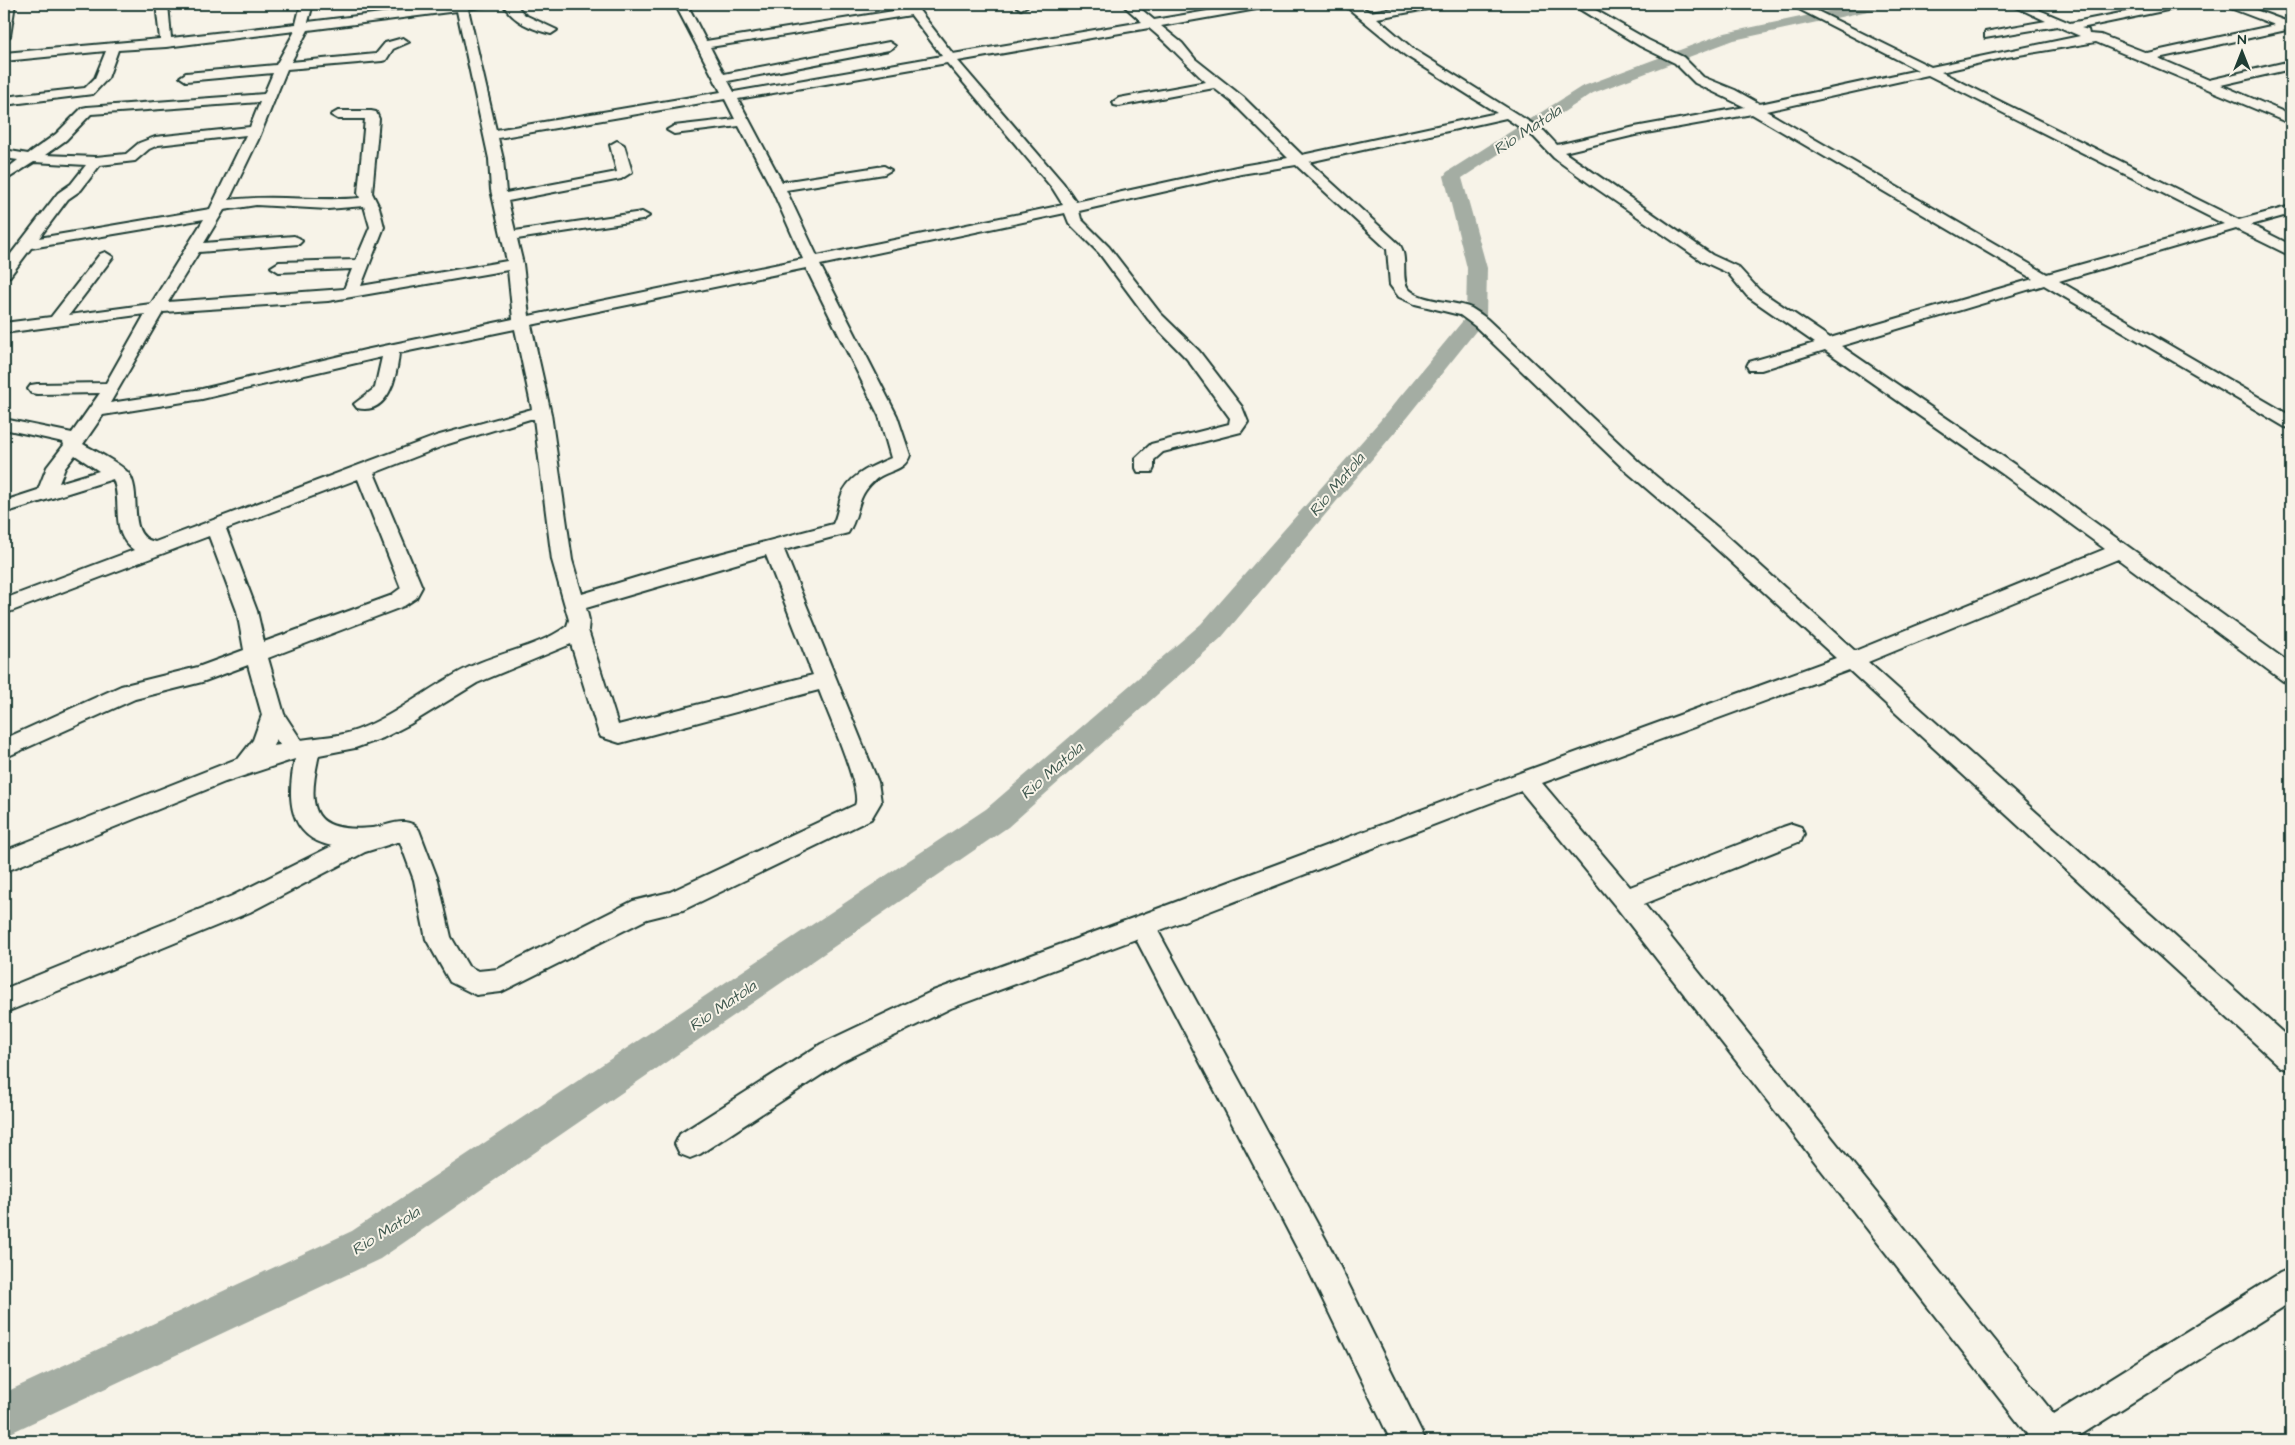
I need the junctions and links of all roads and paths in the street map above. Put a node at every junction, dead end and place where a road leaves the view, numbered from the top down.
1 (9, 4) edge
2 (162, 4) edge
3 (307, 4) edge
4 (483, 4) edge
5 (509, 4) edge
6 (681, 4) edge
7 (1128, 4) edge
8 (1268, 4) edge
9 (1349, 4) edge
10 (1438, 4) edge
11 (1578, 4) edge
12 (1795, 4) edge
13 (2016, 4) edge
14 (2182, 4) edge
15 (2229, 4) edge
16 (461, 5) edge
17 (910, 6) edge
18 (1368, 16) junction
19 (1152, 24) junction
20 (2065, 24) junction
21 (302, 27) junction
22 (2289, 27) edge
23 (551, 30) dead end
24 (1989, 35) dead end
25 (4, 36) edge
26 (2097, 38) junction
27 (404, 42) dead end
28 (166, 43) junction
29 (702, 45) junction
30 (889, 46) dead end
31 (113, 48) junction
32 (8, 57) edge
33 (950, 57) junction
34 (2147, 57) junction
35 (2291, 65) edge
36 (4, 67) edge
37 (282, 67) junction
38 (1930, 70) junction
39 (2267, 70) junction
40 (186, 78) dead end
41 (722, 78) junction
42 (2291, 80) edge
43 (1216, 84) junction
44 (2208, 84) junction
45 (730, 95) junction
46 (269, 98) junction
47 (4, 101) edge
48 (1119, 102) dead end
49 (1758, 110) junction
50 (1508, 114) junction
51 (338, 115) dead end
52 (2291, 120) edge
53 (744, 122) junction
54 (255, 130) junction
55 (674, 130) dead end
56 (490, 135) junction
57 (4, 141) edge
58 (4, 145) edge
59 (617, 145) dead end
60 (1554, 150) junction
61 (4, 154) edge
62 (29, 158) junction
63 (1299, 160) junction
64 (96, 161) junction
65 (884, 170) dead end
66 (4, 177) edge
67 (778, 187) junction
68 (501, 198) junction
69 (369, 201) junction
70 (1070, 208) junction
71 (217, 209) junction
72 (2291, 210) edge
73 (642, 216) dead end
74 (2239, 225) junction
75 (509, 236) junction
76 (294, 240) dead end
77 (28, 244) junction
78 (192, 248) junction
79 (2291, 251) edge
80 (105, 257) dead end
81 (810, 262) junction
82 (362, 264) junction
83 (515, 264) junction
84 (279, 267) dead end
85 (4, 273) edge
86 (2045, 280) junction
87 (350, 293) junction
88 (157, 308) junction
89 (56, 321) junction
90 (523, 322) junction
91 (4, 328) edge
92 (1826, 343) junction
93 (391, 350) junction
94 (1755, 366) dead end
95 (112, 388) junction
96 (37, 389) dead end
97 (363, 404) dead end
98 (96, 411) junction
99 (537, 411) junction
100 (2291, 423) edge
101 (4, 424) edge
102 (67, 441) junction
103 (1145, 468) dead end
104 (363, 470) junction
105 (115, 472) junction
106 (46, 494) junction
107 (4, 507) edge
108 (215, 526) junction
109 (774, 546) junction
110 (143, 550) junction
111 (2119, 551) junction
112 (574, 604) junction
113 (4, 607) edge
114 (577, 630) junction
115 (256, 654) junction
116 (1851, 661) junction
117 (2291, 675) edge
118 (826, 680) junction
119 (272, 715) junction
120 (4, 749) edge
121 (302, 749) junction
122 (247, 764) junction
123 (1525, 780) junction
124 (1792, 834) dead end
125 (329, 845) junction
126 (4, 862) edge
127 (1626, 900) junction
128 (1142, 926) junction
129 (4, 1001) edge
130 (2291, 1058) edge
131 (690, 1144) dead end
132 (2291, 1284) edge
133 (2048, 1440) edge
134 (1410, 1441) edge

1 - 25 street
2 - 28 street
3 - 21 street
4 - 16 street
5 - 23 street
6 - 29 street
7 - 19 street
8 - 19 street
9 - 18 street
10 - 18 street
11 - 49 street
12 - 38 street
13 - 20 street
14 - 20 street
15 - 22 street
16 - 21 street
16 - 56 street
17 - 29 street
17 - 33 street
18 - 50 street
19 - 33 street
19 - 43 street
20 - 24 street
20 - 26 street
21 - 28 street
21 - 37 street
22 - 34 street
26 - 34 street
26 - 38 street
27 - 37 street
28 - 31 street
29 - 41 street
30 - 41 street
31 - 32 street
31 - 47 street
32 - 36 street
33 - 45 street
33 - 70 street
34 - 44 street
35 - 39 street
37 - 40 street
37 - 46 street
38 - 49 street
38 - 74 street
39 - 42 street
39 - 44 street
41 - 45 street
43 - 48 street
43 - 63 street
44 - 52 street
45 - 53 street
45 - 56 street
46 - 54 street
46 - 62 street
49 - 60 street
49 - 86 street
50 - 60 street
50 - 63 street
51 - 69 street
53 - 55 street
53 - 67 street
54 - 64 street
54 - 71 street
56 - 68 street
57 - 58 street
59 - 68 street
60 - 92 street
61 - 62 street
62 - 64 street
62 - 66 street
63 - 70 street
63 - 116 street
64 - 77 street
65 - 67 street
67 - 81 street
68 - 75 street
69 - 71 street
69 - 82 street
70 - 81 street
70 - 103 street
71 - 77 street
71 - 78 street
72 - 74 street
73 - 75 street
74 - 79 street
74 - 86 street
75 - 83 street
76 - 78 street
77 - 85 street
78 - 88 street
80 - 89 street
81 - 90 street
81 - 109 street
82 - 84 street
82 - 87 street
83 - 87 street
83 - 90 street
86 - 92 street
86 - 100 street
87 - 88 street
88 - 89 street
88 - 95 street
89 - 91 street
90 - 93 street
90 - 99 street
92 - 94 street
92 - 111 street
93 - 97 street
93 - 98 street
95 - 96 street
95 - 98 street
98 - 102 street
99 - 104 street
99 - 112 street
101 - 102 street
102 - 105 street
102 - 106 street
104 - 108 street
104 - 115 street
105 - 106 street
105 - 110 street
106 - 107 street
108 - 110 street
108 - 115 street
109 - 112 street
109 - 118 street
110 - 113 street
111 - 116 street
111 - 117 street
112 - 114 street
114 - 118 street
114 - 121 street
115 - 119 street
115 - 120 street
116 - 123 street
116 - 130 street
118 - 125 street
119 - 121 street
119 - 122 street
121 - 122 street
121 - 125 street
122 - 126 street
123 - 127 street
123 - 128 street
124 - 127 street
125 - 129 street
127 - 133 street
128 - 131 street
128 - 134 street
132 - 133 street

